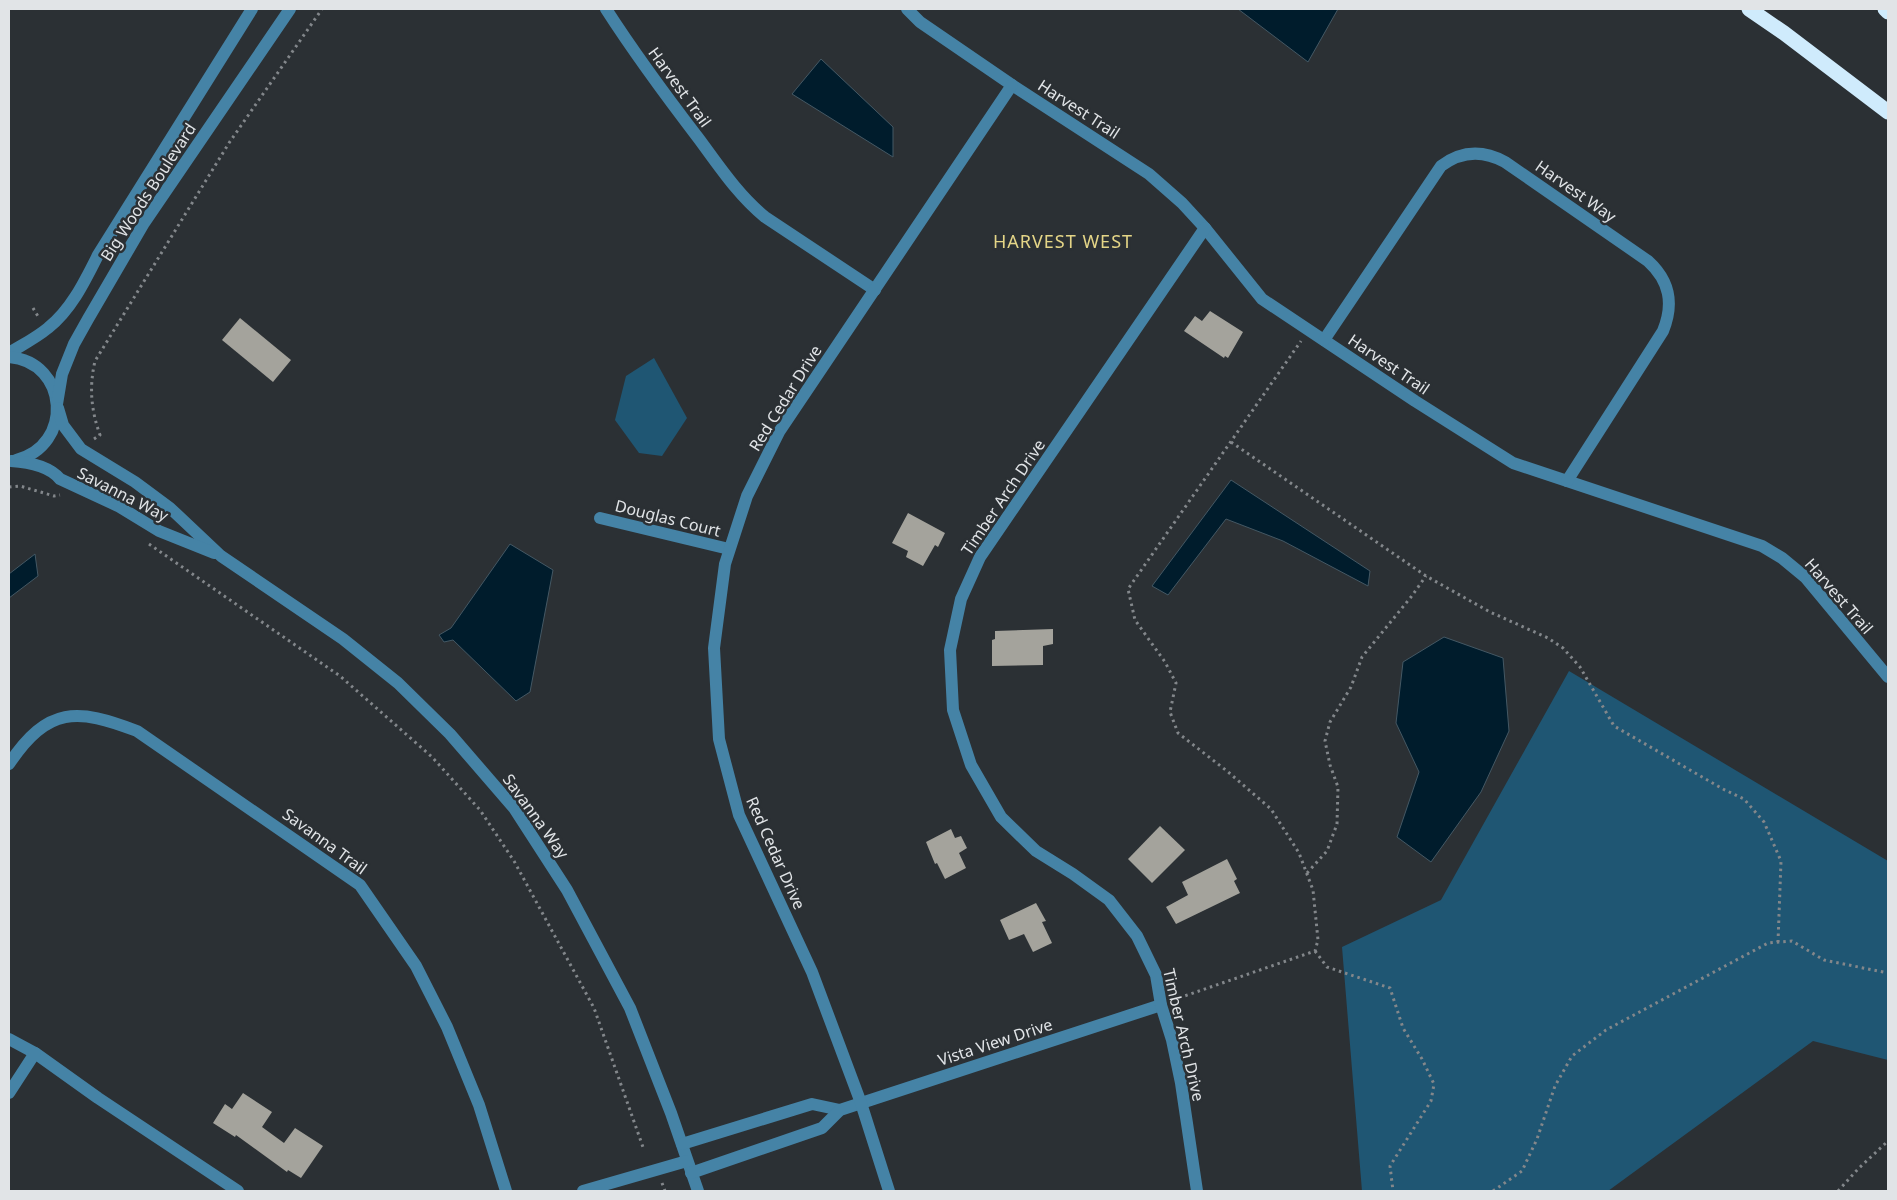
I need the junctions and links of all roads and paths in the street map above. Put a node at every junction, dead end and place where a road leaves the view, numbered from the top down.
1 (252, 9) edge
2 (290, 9) edge
3 (322, 9) edge
4 (606, 9) edge
5 (907, 9) edge
6 (1749, 9) edge
7 (1885, 9) edge
8 (1888, 12) edge
9 (1012, 85) junction
10 (1888, 112) edge
11 (1205, 228) junction
12 (874, 290) junction
13 (1309, 330) junction
14 (1324, 340) junction
15 (9, 353) edge
16 (9, 357) edge
17 (58, 406) junction
18 (100, 435) dead end
19 (1231, 442) junction
20 (10, 461) edge
21 (1567, 481) junction
22 (9, 488) edge
23 (65, 495) dead end
24 (600, 518) dead end
25 (143, 540) dead end
26 (729, 549) junction
27 (221, 556) junction
28 (1426, 576) junction
29 (1888, 677) edge
30 (9, 764) edge
31 (1307, 874) junction
32 (1778, 942) junction
33 (1315, 951) junction
34 (1888, 974) edge
35 (1161, 1005) junction
36 (9, 1039) edge
37 (35, 1053) junction
38 (9, 1093) edge
39 (861, 1103) junction
40 (840, 1110) junction
41 (1888, 1141) edge
42 (682, 1144) junction
43 (644, 1150) dead end
44 (689, 1167) junction
45 (662, 1184) dead end
46 (238, 1191) edge
47 (506, 1191) edge
48 (583, 1191) edge
49 (665, 1191) edge
50 (698, 1191) edge
51 (889, 1191) edge
52 (1197, 1191) edge
53 (1393, 1191) edge
54 (1493, 1191) edge
55 (1838, 1191) edge

1 - 15 street, Big Woods Boulevard
2 - 17 street, Big Woods Boulevard
3 - 18 path
4 - 12 street, Harvest Trail
5 - 9 street, Harvest Trail
6 - 10 highway
7 - 8 highway
9 - 11 street, Harvest Trail
9 - 12 street, Red Cedar Drive
11 - 13 street, Harvest Trail
11 - 35 street, Timber Arch Drive
12 - 26 street, Red Cedar Drive
13 - 14 street, Harvest Trail
13 - 19 path
14 - 21 street, Harvest Trail
14 - 21 street, Harvest Way
16 - 17 street
17 - 20 street, Big Woods Boulevard
17 - 27 street, Savanna Way
19 - 28 path
19 - 31 path
20 - 27 street, Savanna Way
21 - 29 street, Harvest Trail
22 - 23 path
24 - 26 street, Douglas Court
25 - 43 path
26 - 39 street, Red Cedar Drive
27 - 42 street, Savanna Way
28 - 31 path
28 - 32 path
30 - 47 street, Savanna Trail
31 - 33 path
32 - 34 path
32 - 54 path
33 - 35 path
33 - 53 path
35 - 39 street, Vista View Drive
35 - 52 street, Timber Arch Drive
36 - 37 street
37 - 38 street
37 - 46 street
39 - 40 street, Vista View Drive
39 - 51 street, Red Cedar Drive
40 - 42 street
40 - 44 street, Vista View Drive
41 - 55 path
42 - 44 street, Savanna Way
44 - 48 street, Vista View Drive
44 - 50 street, Savanna Way
45 - 49 path

